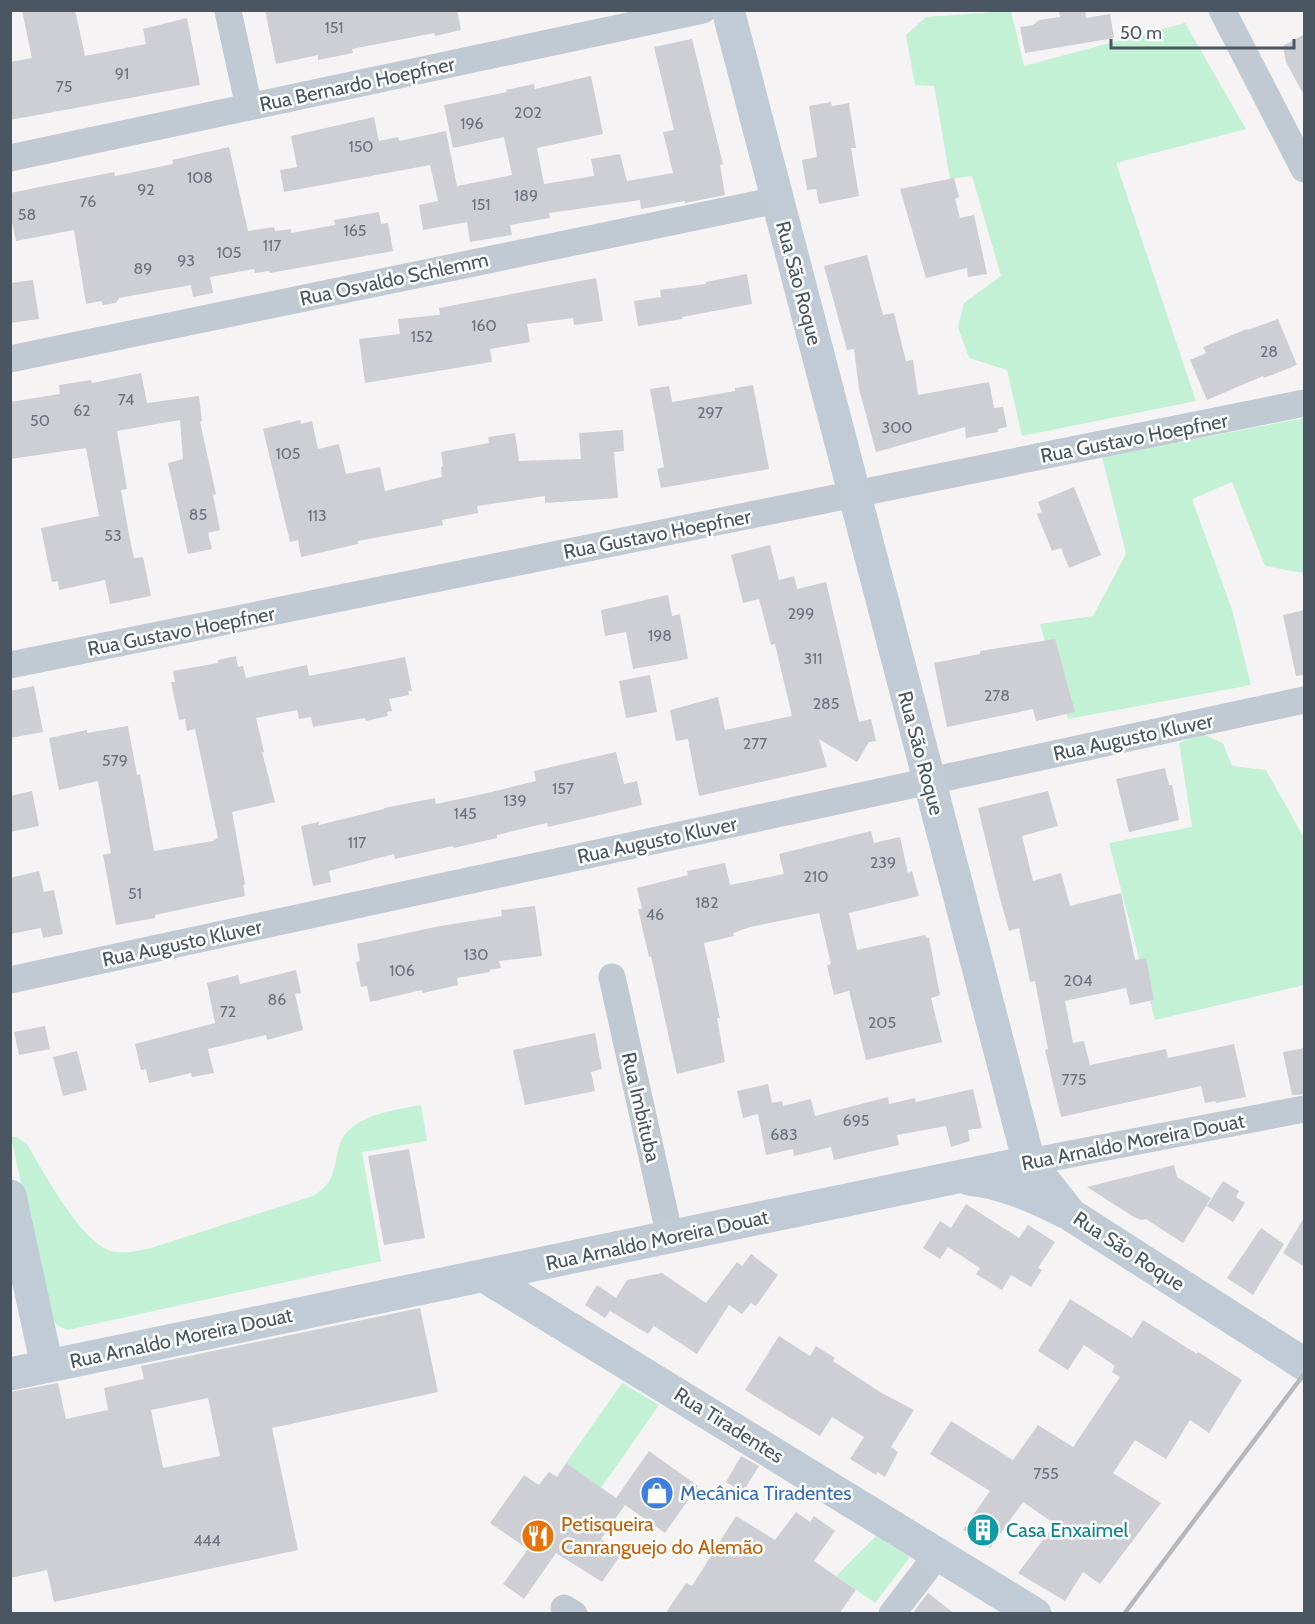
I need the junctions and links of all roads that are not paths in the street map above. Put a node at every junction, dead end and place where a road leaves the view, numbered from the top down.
1 (703, 10) edge
2 (728, 10) edge
3 (1222, 10) edge
4 (228, 11) edge
5 (249, 107) junction
6 (10, 158) edge
7 (1305, 169) edge
8 (777, 200) junction
9 (10, 359) edge
10 (1305, 403) edge
11 (854, 495) junction
12 (10, 665) edge
13 (1305, 700) edge
14 (929, 782) junction
15 (612, 977) dead end
16 (10, 980) edge
17 (1305, 1109) edge
18 (1029, 1162) junction
19 (954, 1178) junction
20 (10, 1196) edge
21 (1071, 1215) junction
22 (670, 1237) junction
23 (575, 1257) junction
24 (484, 1276) junction
25 (563, 1323) junction
26 (1305, 1364) edge
27 (47, 1366) junction
28 (10, 1374) edge
29 (938, 1554) junction
30 (892, 1614) edge
31 (1035, 1614) edge

1 - 5 street, Rua Bernardo Hoepfner
2 - 8 street, Rua São Roque
3 - 7 street
4 - 5 street
5 - 6 street, Rua Bernardo Hoepfner
8 - 9 street, Rua Osvaldo Schlemm
8 - 11 street, Rua São Roque
10 - 11 street, Rua Gustavo Hoepfner
11 - 12 street, Rua Gustavo Hoepfner
11 - 14 street, Rua São Roque
13 - 14 street, Rua Augusto Kluver
14 - 16 street, Rua Augusto Kluver
14 - 18 street, Rua São Roque
15 - 22 street, Rua Imbituba
17 - 18 street, Rua Arnaldo Moreira Douat
18 - 19 street, Rua Arnaldo Moreira Douat
18 - 21 street, Rua São Roque
19 - 21 street
19 - 22 street, Rua Arnaldo Moreira Douat
20 - 27 street
21 - 26 street, Rua São Roque
22 - 23 street, Rua Arnaldo Moreira Douat
23 - 24 street, Rua Arnaldo Moreira Douat
23 - 25 street
24 - 25 street, Rua Tiradentes
24 - 27 street, Rua Arnaldo Moreira Douat
25 - 29 street, Rua Tiradentes
27 - 28 street, Rua Arnaldo Moreira Douat
29 - 30 street
29 - 31 street, Rua Tiradentes

